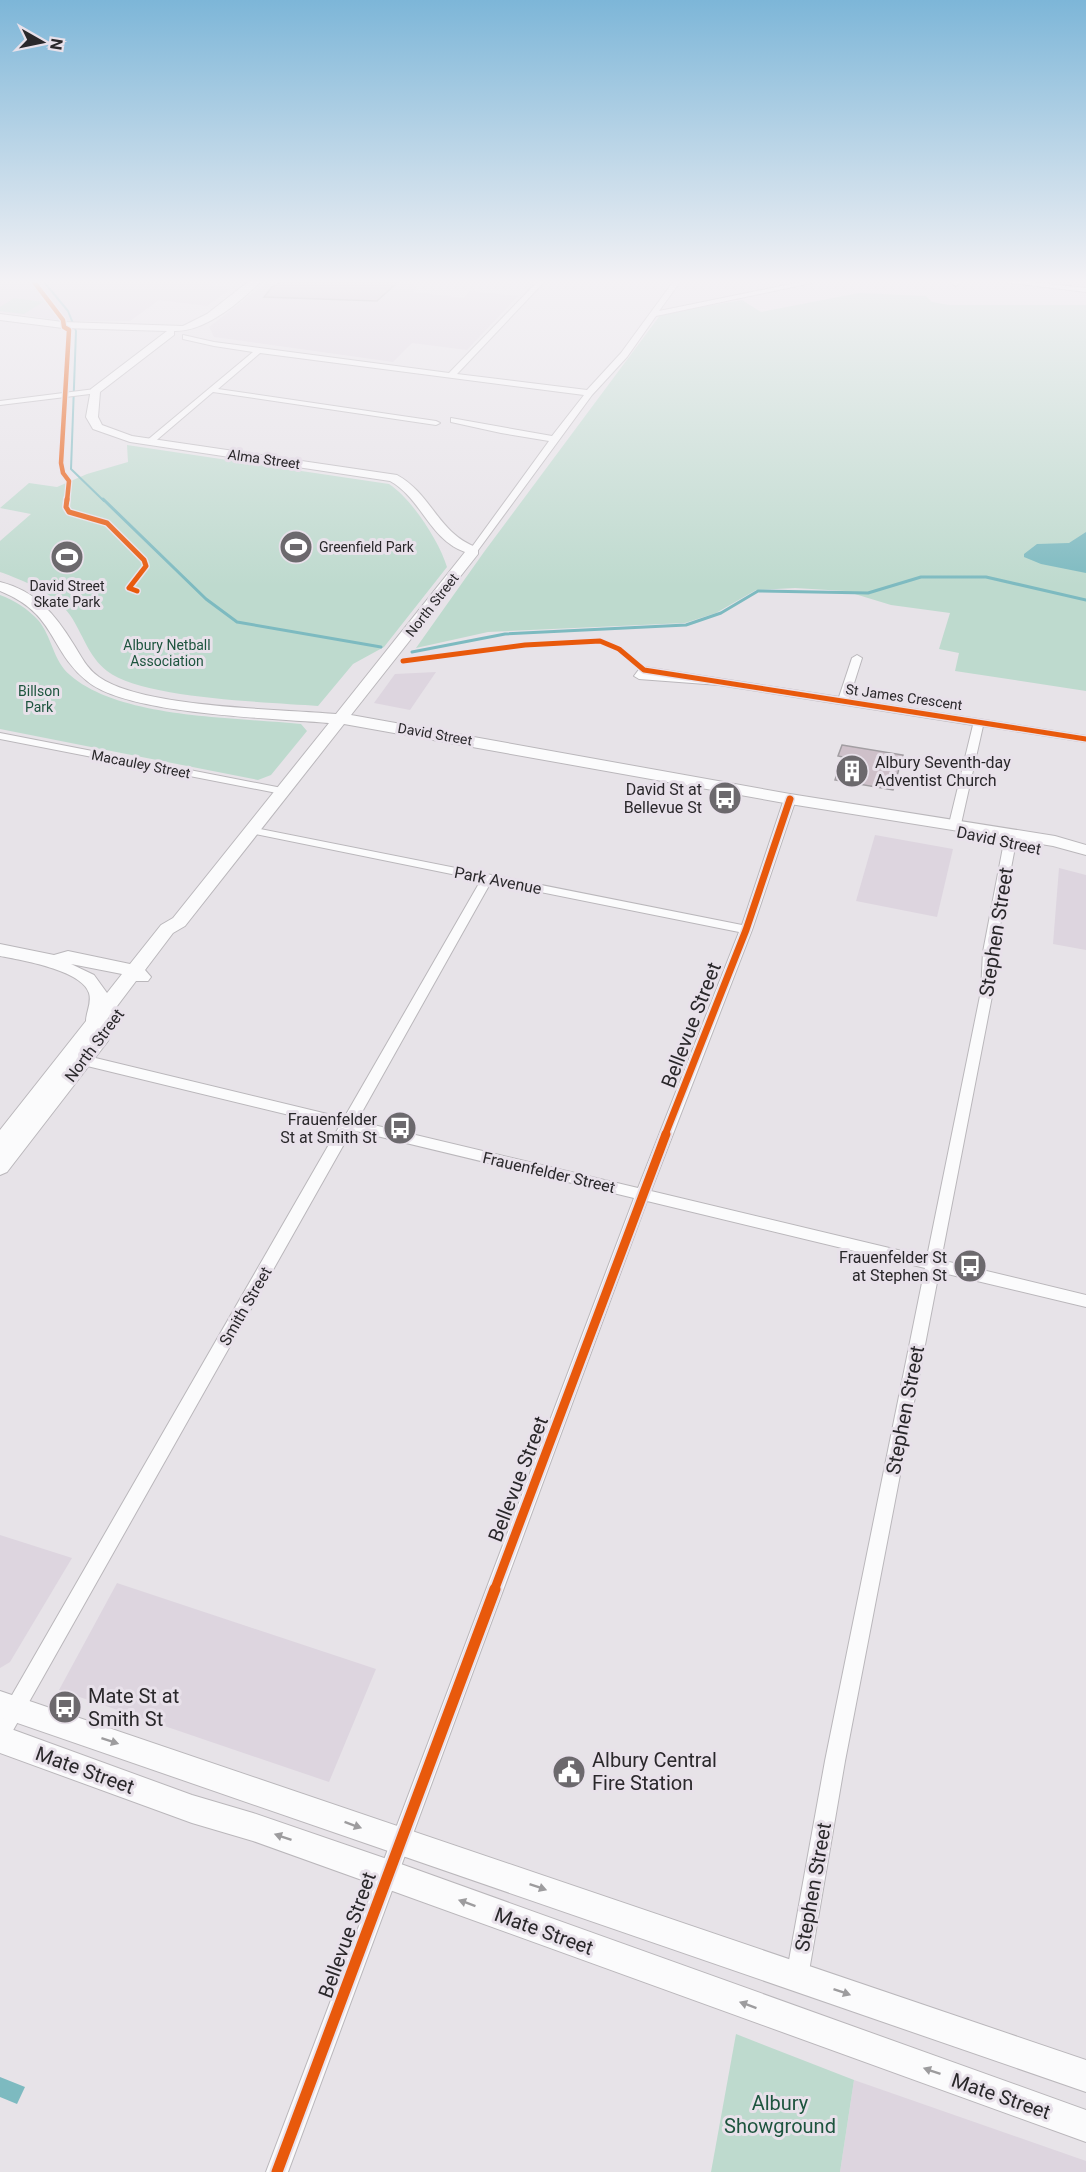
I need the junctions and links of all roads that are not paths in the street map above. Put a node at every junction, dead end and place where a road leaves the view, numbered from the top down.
1 (105, 383) edge
2 (220, 383) edge
3 (511, 383) edge
4 (598, 383) edge
5 (212, 390) junction
6 (95, 391) junction
7 (589, 393) junction
8 (0, 403) edge
9 (454, 420) dead end
10 (436, 423) dead end
11 (554, 439) junction
12 (149, 442) junction
13 (443, 537) junction
14 (473, 551) junction
15 (464, 563) junction
16 (0, 586) edge
17 (857, 658) dead end
18 (644, 670) dead end
19 (843, 702) junction
20 (339, 718) junction
21 (979, 722) junction
22 (0, 736) edge
23 (1086, 739) edge
24 (282, 791) junction
25 (790, 799) junction
26 (912, 820) junction
27 (955, 824) junction
28 (250, 830) junction
29 (1010, 842) junction
30 (1086, 848) edge
31 (1086, 864) edge
32 (488, 878) junction
33 (746, 930) junction
34 (0, 950) edge
35 (58, 963) junction
36 (135, 977) junction
37 (90, 1028) junction
38 (83, 1060) junction
39 (349, 1124) junction
40 (0, 1144) edge
41 (0, 1167) edge
42 (643, 1194) junction
43 (934, 1265) junction
44 (1086, 1301) edge
45 (5, 1716) edge
46 (0, 1739) edge
47 (399, 1842) junction
48 (387, 1874) junction
49 (797, 1977) junction
50 (1086, 2076) edge
51 (1086, 2126) edge
52 (277, 2172) edge

1 - 6 main road
2 - 5 street
3 - 7 street
4 - 7 street, North Street
5 - 10 street
5 - 12 street
6 - 8 street
6 - 12 main road, Alma Street
7 - 11 street, North Street
9 - 11 street
11 - 14 street, North Street
12 - 13 main road, Alma Street
13 - 14 main road, Alma Street
13 - 15 main road, Alma Street
14 - 15 main road, North Street
15 - 20 main road, North Street
16 - 20 main road, David Street
17 - 19 street
18 - 19 street, St James Crescent
19 - 21 street, St James Crescent
20 - 24 main road, North Street
20 - 25 main road, David Street
21 - 23 street, St James Crescent
21 - 27 street, St James Crescent
22 - 24 street, Macauley Street
24 - 28 main road, North Street
25 - 26 main road, David Street
25 - 33 street, Bellevue Street
26 - 27 main road, David Street
26 - 29 main road, David Street
27 - 30 main road, David Street
28 - 32 street, Park Avenue
28 - 36 main road, North Street
29 - 31 main road, David Street
29 - 43 street, Stephen Street
32 - 33 street, Park Avenue
32 - 39 street, Smith Street
33 - 42 street, Bellevue Street
34 - 35 main road
35 - 36 main road
35 - 37 main road
36 - 37 main road, North Street
36 - 38 main road, North Street
37 - 40 main road, North Street
38 - 39 street, Frauenfelder Street
38 - 41 main road, North Street
39 - 42 street, Frauenfelder Street
39 - 45 street, Smith Street
42 - 43 street, Frauenfelder Street
42 - 47 street, Bellevue Street
43 - 44 street, Frauenfelder Street
43 - 49 street, Stephen Street
45 -> 47 main road, Mate Street
48 -> 46 main road, Mate Street
47 - 48 street, Bellevue Street
47 -> 49 main road, Mate Street
51 -> 48 main road, Mate Street
48 - 52 street, Bellevue Street
49 -> 50 main road, Mate Street

